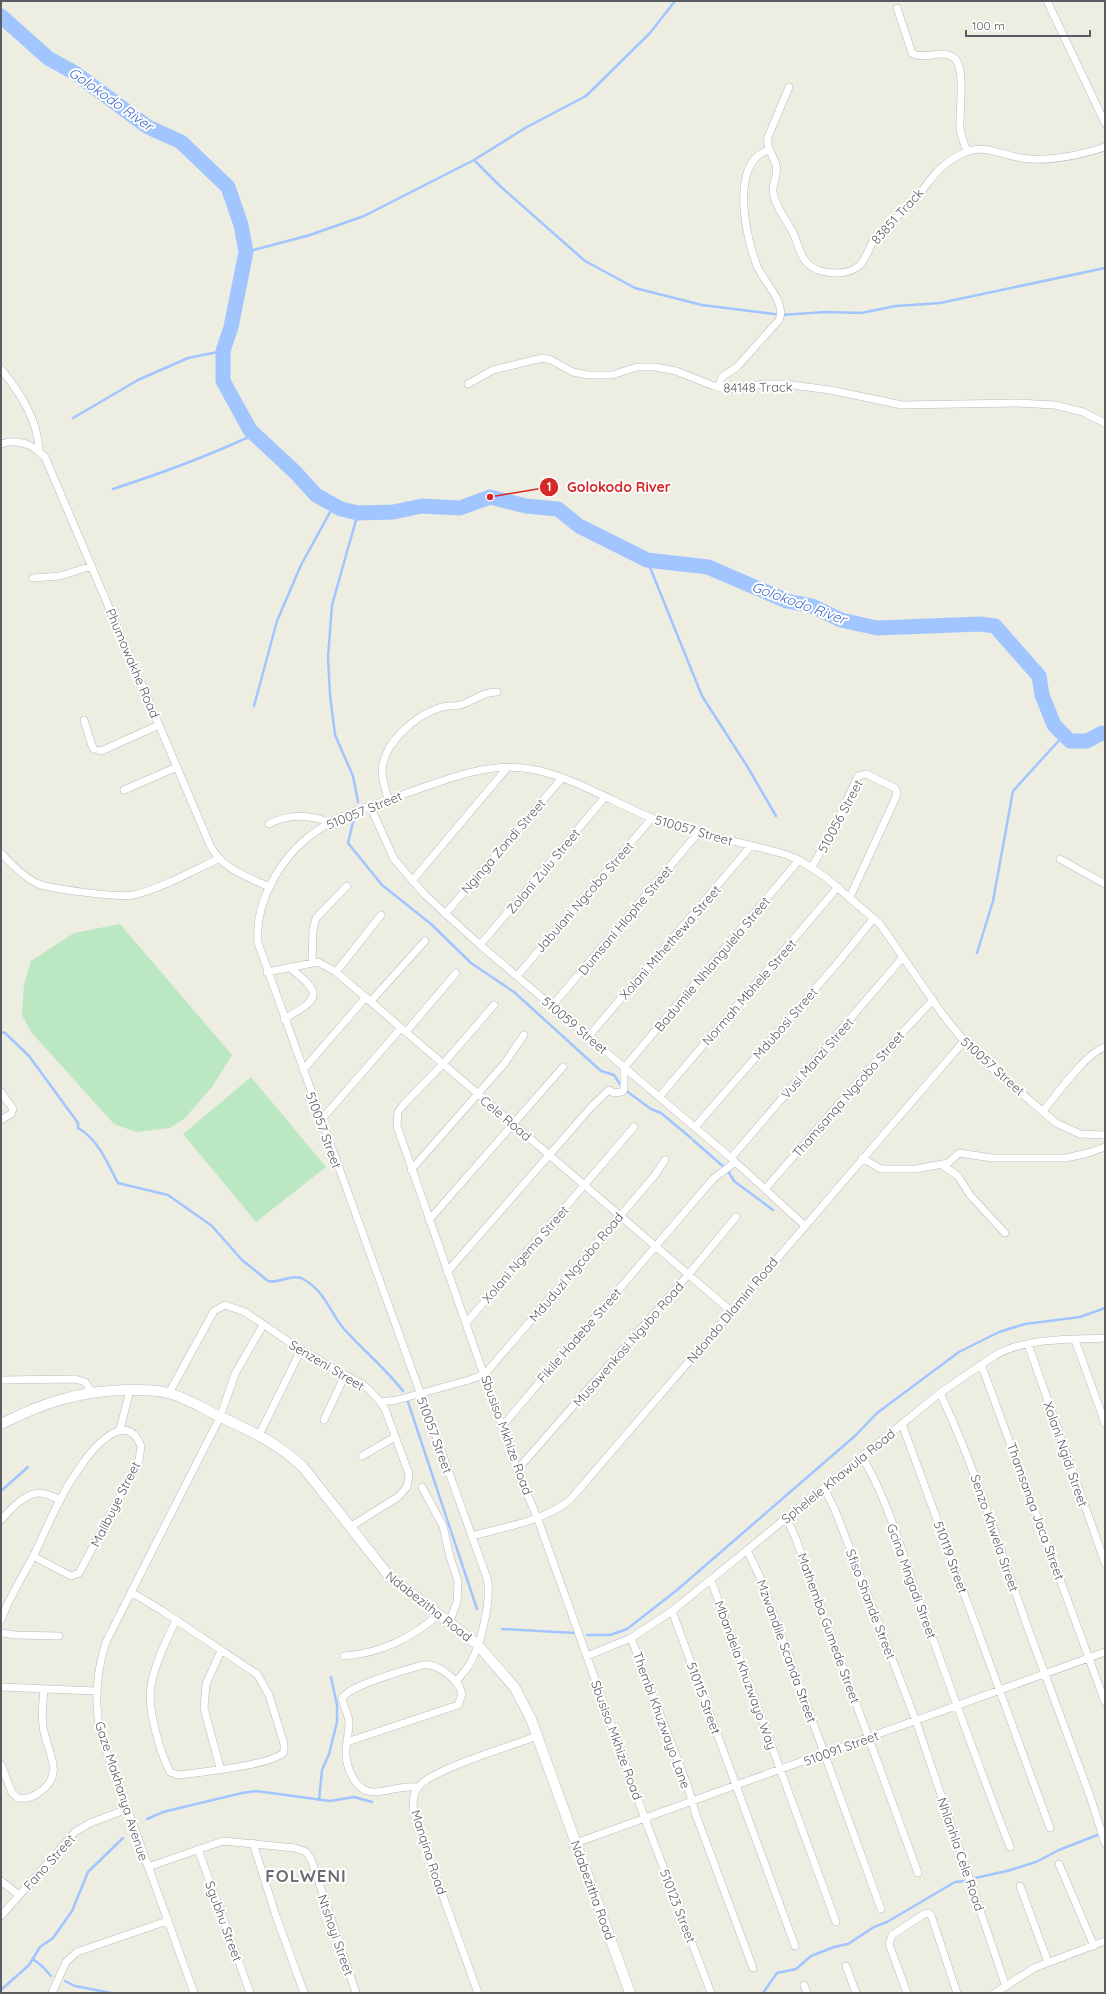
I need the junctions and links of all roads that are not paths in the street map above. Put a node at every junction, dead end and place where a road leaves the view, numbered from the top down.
1 (1047, 1) edge
2 (897, 8) dead end
3 (789, 88) dead end
4 (1105, 123) edge
5 (1105, 147) edge
6 (768, 150) junction
7 (967, 152) junction
8 (1, 369) edge
9 (468, 384) dead end
10 (718, 387) junction
11 (1105, 423) edge
12 (1, 444) edge
13 (39, 451) junction
14 (92, 566) junction
15 (33, 578) dead end
16 (497, 692) dead end
17 (84, 720) dead end
18 (159, 725) junction
19 (177, 767) junction
20 (507, 768) junction
21 (562, 778) junction
22 (124, 790) dead end
23 (605, 797) junction
24 (388, 800) junction
25 (370, 806) junction
26 (652, 818) junction
27 (329, 823) junction
28 (269, 824) dead end
29 (698, 834) junction
30 (751, 846) junction
31 (1, 853) edge
32 (218, 859) junction
33 (1060, 859) dead end
34 (799, 860) junction
35 (812, 867) junction
36 (412, 881) junction
37 (1105, 884) edge
38 (348, 886) dead end
39 (269, 887) junction
40 (838, 887) junction
41 (850, 897) junction
42 (444, 914) junction
43 (380, 915) dead end
44 (874, 918) junction
45 (425, 941) dead end
46 (480, 945) junction
47 (903, 957) junction
48 (312, 962) junction
49 (289, 967) junction
50 (267, 972) junction
51 (336, 972) junction
52 (456, 973) dead end
53 (517, 976) junction
54 (369, 999) junction
55 (933, 1000) junction
56 (494, 1005) dead end
57 (552, 1006) junction
58 (284, 1019) junction
59 (404, 1030) junction
60 (524, 1035) dead end
61 (588, 1037) junction
62 (964, 1041) junction
63 (1105, 1048) edge
64 (443, 1064) junction
65 (563, 1067) dead end
66 (624, 1068) junction
67 (302, 1070) junction
68 (1, 1092) edge
69 (478, 1094) junction
70 (659, 1097) junction
71 (1043, 1111) junction
72 (1, 1120) edge
73 (321, 1120) junction
74 (514, 1124) junction
75 (634, 1127) dead end
76 (695, 1127) junction
77 (1105, 1135) edge
78 (1105, 1147) edge
79 (550, 1155) junction
80 (862, 1158) junction
81 (665, 1160) dead end
82 (733, 1160) junction
83 (942, 1165) junction
84 (411, 1170) junction
85 (585, 1185) junction
86 (765, 1190) junction
87 (620, 1215) junction
88 (736, 1217) dead end
89 (429, 1220) junction
90 (804, 1225) junction
91 (1006, 1233) dead end
92 (656, 1246) junction
93 (447, 1272) junction
94 (688, 1276) junction
95 (731, 1311) junction
96 (466, 1323) junction
97 (263, 1325) junction
98 (1105, 1338) edge
99 (1075, 1340) junction
100 (1028, 1344) junction
101 (301, 1350) junction
102 (981, 1364) junction
103 (485, 1374) junction
104 (345, 1375) junction
105 (1, 1380) edge
106 (130, 1390) junction
107 (92, 1392) junction
108 (169, 1393) junction
109 (420, 1393) junction
110 (940, 1393) junction
111 (381, 1402) junction
112 (220, 1417) junction
113 (324, 1420) dead end
114 (1105, 1423) edge
115 (1, 1424) edge
116 (902, 1424) junction
117 (503, 1425) junction
118 (120, 1430) junction
119 (259, 1434) junction
120 (395, 1438) junction
121 (362, 1456) dead end
122 (862, 1457) junction
123 (517, 1470) junction
124 (422, 1487) dead end
125 (824, 1488) junction
126 (60, 1500) junction
127 (537, 1517) junction
128 (787, 1519) junction
129 (1, 1520) edge
130 (350, 1527) junction
131 (472, 1536) junction
132 (747, 1550) junction
133 (33, 1556) junction
134 (1105, 1563) edge
135 (711, 1580) junction
136 (131, 1592) junction
137 (672, 1611) junction
138 (438, 1615) junction
139 (1, 1620) edge
140 (176, 1620) junction
141 (448, 1623) junction
142 (1, 1633) edge
143 (59, 1636) dead end
144 (631, 1638) junction
145 (477, 1644) junction
146 (221, 1651) junction
147 (1105, 1652) edge
148 (344, 1656) dead end
149 (587, 1656) junction
150 (1090, 1658) junction
151 (1044, 1675) junction
152 (456, 1682) junction
153 (1, 1687) edge
154 (44, 1689) junction
155 (1000, 1690) junction
156 (96, 1691) junction
157 (1105, 1702) edge
158 (956, 1706) junction
159 (916, 1721) junction
160 (537, 1736) junction
161 (869, 1739) junction
162 (347, 1742) junction
163 (825, 1754) junction
164 (1, 1764) edge
165 (220, 1768) junction
166 (781, 1770) junction
167 (736, 1786) junction
168 (418, 1787) junction
169 (692, 1802) junction
170 (127, 1809) junction
171 (645, 1819) junction
172 (1050, 1828) dead end
173 (1104, 1841) edge
174 (252, 1843) junction
175 (576, 1843) junction
176 (1010, 1847) dead end
177 (198, 1848) junction
178 (1059, 1864) dead end
179 (148, 1867) junction
180 (918, 1873) dead end
181 (1, 1881) edge
182 (1020, 1886) dead end
183 (19, 1895) junction
184 (881, 1909) dead end
185 (1, 1916) edge
186 (167, 1921) junction
187 (836, 1922) dead end
188 (1105, 1941) edge
189 (795, 1946) dead end
190 (1094, 1946) junction
191 (1048, 1962) junction
192 (846, 1966) dead end
193 (753, 1968) dead end
194 (804, 1985) dead end
195 (1006, 1987) junction
196 (52, 1993) edge
197 (194, 1993) edge
198 (250, 1993) edge
199 (304, 1993) edge
200 (356, 1993) edge
201 (478, 1993) edge
202 (630, 1993) edge
203 (711, 1993) edge
204 (807, 1993) edge
205 (856, 1993) edge
206 (907, 1993) edge
207 (957, 1993) edge
208 (995, 1993) edge

1 - 4 street
2 - 7 street
3 - 6 street
5 - 7 street, 83851 Track
6 - 7 street, 83851 Track
6 - 10 street
8 - 13 street
9 - 10 street, 84148 Track
10 - 11 street, 84148 Track
12 - 13 street, Phumowakhe Road
13 - 14 street, Phumowakhe Road
14 - 15 street
14 - 18 street, Phumowakhe Road
16 - 24 street
17 - 18 street
18 - 19 street, Phumowakhe Road
19 - 22 street
19 - 32 street, Phumowakhe Road
20 - 21 street, 510057 Street
20 - 24 street, 510057 Street
20 - 36 street
21 - 23 street, 510057 Street
21 - 42 street, Nginga Zondi Street
23 - 26 street, 510057 Street
23 - 46 street, Zolani Zulu Street
24 - 25 street, 510057 Street
25 - 27 street, 510057 Street
25 - 36 street, 510059 Street
26 - 29 street, 510057 Street
26 - 53 street, Jabulani Ngcobo Street
27 - 28 street
27 - 39 street, 510057 Street
29 - 30 street, 510057 Street
29 - 57 street, Dumsani Hlophe Street
30 - 34 street, 510057 Street
30 - 61 street, Xolani Mthethewa Street
31 - 32 street
32 - 39 street, Phumowakhe Road
33 - 37 street
34 - 35 street, 510057 Street
34 - 66 street, Badumile Nhlangulela Street
35 - 40 street, 510057 Street
35 - 41 street, 510056 Street
36 - 42 street, 510059 Street
38 - 48 street
39 - 50 street, 510057 Street
40 - 41 street, 510057 Street
40 - 70 street, Normah Mbhele Street
41 - 44 street, 510057 Street
42 - 46 street, 510059 Street
43 - 51 street
44 - 47 street, 510057 Street
44 - 76 street, Mdubosi Street
45 - 54 street
46 - 53 street, 510059 Street
47 - 55 street, 510057 Street
47 - 82 street, Vusi Manzi Street
48 - 49 street
48 - 51 street, Cele Road
49 - 50 street
49 - 58 street
50 - 58 street, 510057 Street
51 - 54 street, Cele Road
52 - 59 street
53 - 57 street, 510059 Street
54 - 59 street, Cele Road
54 - 67 street
55 - 62 street, 510057 Street
55 - 86 street, Thamsanqa Ngcobo Street
56 - 64 street, Sbusiso Mkhize Road
57 - 61 street, 510059 Street
58 - 67 street, 510057 Street
59 - 64 street, Cele Road
59 - 73 street
60 - 69 street
61 - 66 street, 510059 Street
62 - 71 street, 510057 Street
62 - 80 street, Ndondo Dlamini Road
63 - 71 street
64 - 69 street, Cele Road
64 - 84 street, Sbusiso Mkhize Road
65 - 74 street
66 - 70 street, 510059 Street
66 - 79 street
67 - 73 street, 510057 Street
68 - 72 street
69 - 74 street, Cele Road
69 - 84 street
70 - 76 street, 510059 Street
71 - 77 street, 510057 Street
73 - 109 street, 510057 Street
74 - 79 street, Cele Road
74 - 89 street
75 - 85 street
76 - 82 street, 510059 Street
78 - 83 street
79 - 85 street, Cele Road
79 - 93 street
80 - 83 street
80 - 90 street, Ndondo Dlamini Road
81 - 87 street, Mduduzi Ngcobo Road
82 - 86 street, 510059 Street
82 - 92 street
83 - 91 street
84 - 89 street, Sbusiso Mkhize Road
85 - 87 street, Cele Road
85 - 96 street, Xolani Ngema Street
86 - 90 street, 510059 Street
87 - 92 street, Cele Road
87 - 103 street, Mduduzi Ngcobo Road
88 - 94 street, Musawenkosi Ngubo Road
89 - 93 street, Sbusiso Mkhize Road
90 - 95 street, Ndondo Dlamini Road
92 - 94 street, Cele Road
92 - 117 street, Fikile Hadebe Street
93 - 96 street, Sbusiso Mkhize Road
94 - 95 street, Cele Road
94 - 123 street, Musawenkosi Ngubo Road
95 - 127 street, Ndondo Dlamini Road
96 - 103 street, Sbusiso Mkhize Road
97 - 101 street, Senzeni Street
97 - 108 street, Senzeni Street
97 - 112 street, Gaze Makhanya Avenue
98 - 99 street, Sphelele Khawula Road
99 - 100 street, Sphelele Khawula Road
99 - 114 street
100 - 102 street, Sphelele Khawula Road
100 - 134 street, Xolani Ngidi Street
101 - 104 street, Senzeni Street
101 - 119 street
102 - 110 street, Sphelele Khawula Road
102 - 150 street, Thamsanqa Jaca Street
103 - 109 street
103 - 117 street, Sbusiso Mkhize Road
104 - 111 street, Senzeni Street
104 - 113 street
105 - 107 street
106 - 107 street, Ndabezitha Road
106 - 108 street, Ndabezitha Road
106 - 118 street
107 - 115 street, Ndabezitha Road
108 - 112 street, Ndabezitha Road
109 - 111 street
109 - 131 street, 510057 Street
110 - 116 street, Sphelele Khawula Road
110 - 151 street, Senzo Khwela Street
111 - 120 street, Senzeni Street
112 - 119 street, Ndabezitha Road
112 - 136 street, Gaze Makhanya Avenue
116 - 122 street, Sphelele Khawula Road
116 - 155 street, 510119 Street
117 - 123 street, Sbusiso Mkhize Road
118 - 126 street
118 - 133 street, Malibuye Street
119 - 130 street, Ndabezitha Road
120 - 121 street
120 - 130 street, Senzeni Street
122 - 125 street, Sphelele Khawula Road
122 - 158 street, Gcina Mngadi Street
123 - 127 street, Sbusiso Mkhize Road
124 - 141 street
125 - 128 street, Sphelele Khawula Road
125 - 159 street, Sfiso Shande Street
126 - 129 street
126 - 133 street
127 - 131 street, Ndondo Dlamini Road
127 - 149 street, Sbusiso Mkhize Road
128 - 132 street, Sphelele Khawula Road
128 - 161 street, Mathemba Gumede Street
130 - 138 street, Ndabezitha Road
131 - 145 street, 510057 Street
132 - 135 street, Sphelele Khawula Road
132 - 163 street, Mzwandile Scanda Street
133 - 139 street
135 - 137 street, Sphelele Khawula Road
135 - 166 street, Mbandela Khuzwayo Way
136 - 140 street
136 - 156 street, Gaze Makhanya Avenue
137 - 144 street, Sphelele Khawula Road
137 - 167 street, 510115 Street
138 - 141 street, Ndabezitha Road
138 - 148 street
140 - 146 street
140 - 165 street
141 - 145 street, Ndabezitha Road
142 - 143 street
144 - 149 street, Sphelele Khawula Road
144 - 169 street, Thembi Khuzwayo Lane
145 - 152 street, 510057 Street
145 - 160 street, Ndabezitha Road
146 - 165 street
146 - 165 street
147 - 150 street, 510091 Street
149 - 171 street, Sbusiso Mkhize Road
150 - 151 street, 510091 Street
150 - 157 street, Thamsanqa Jaca Street
151 - 155 street, 510091 Street
151 - 173 street, Senzo Khwela Street
152 - 162 street
152 - 162 street
153 - 154 street
154 - 156 street
154 - 164 street
155 - 158 street, 510091 Street
155 - 172 street, 510119 Street
156 - 170 street, Gaze Makhanya Avenue
158 - 159 street, 510091 Street
158 - 176 street, Gcina Mngadi Street
159 - 161 street, 510091 Street
159 - 195 street, Nhlanhla Cele Road
160 - 168 street
160 - 175 street, Ndabezitha Road
161 - 163 street, 510091 Street
161 - 180 street, Mathemba Gumede Street
162 - 168 street
163 - 166 street, 510091 Street
163 - 184 street, Mzwandile Scanda Street
166 - 167 street, 510091 Street
166 - 187 street, Mbandela Khuzwayo Way
167 - 169 street, 510091 Street
167 - 189 street, 510115 Street
168 - 201 street, Manqina Road
169 - 171 street, 510091 Street
169 - 193 street
170 - 179 street, Gaze Makhanya Avenue
170 - 183 street, Fano Street
171 - 175 street, 510091 Street
171 - 203 street, 510123 Street
174 - 177 street, Ntshoyi Street
174 - 199 street
174 - 200 street, Ntshoyi Street
175 - 202 street, Ndabezitha Road
177 - 179 street, Ntshoyi Street
177 - 198 street, Sgubhu Street
178 - 190 street
179 - 186 street, Gaze Makhanya Avenue
181 - 183 street
182 - 191 street
183 - 185 street, Fano Street
186 - 196 street
186 - 197 street, Gaze Makhanya Avenue
188 - 190 street
190 - 191 street
191 - 195 street
192 - 205 street
194 - 204 street
195 - 208 street
206 - 207 street

